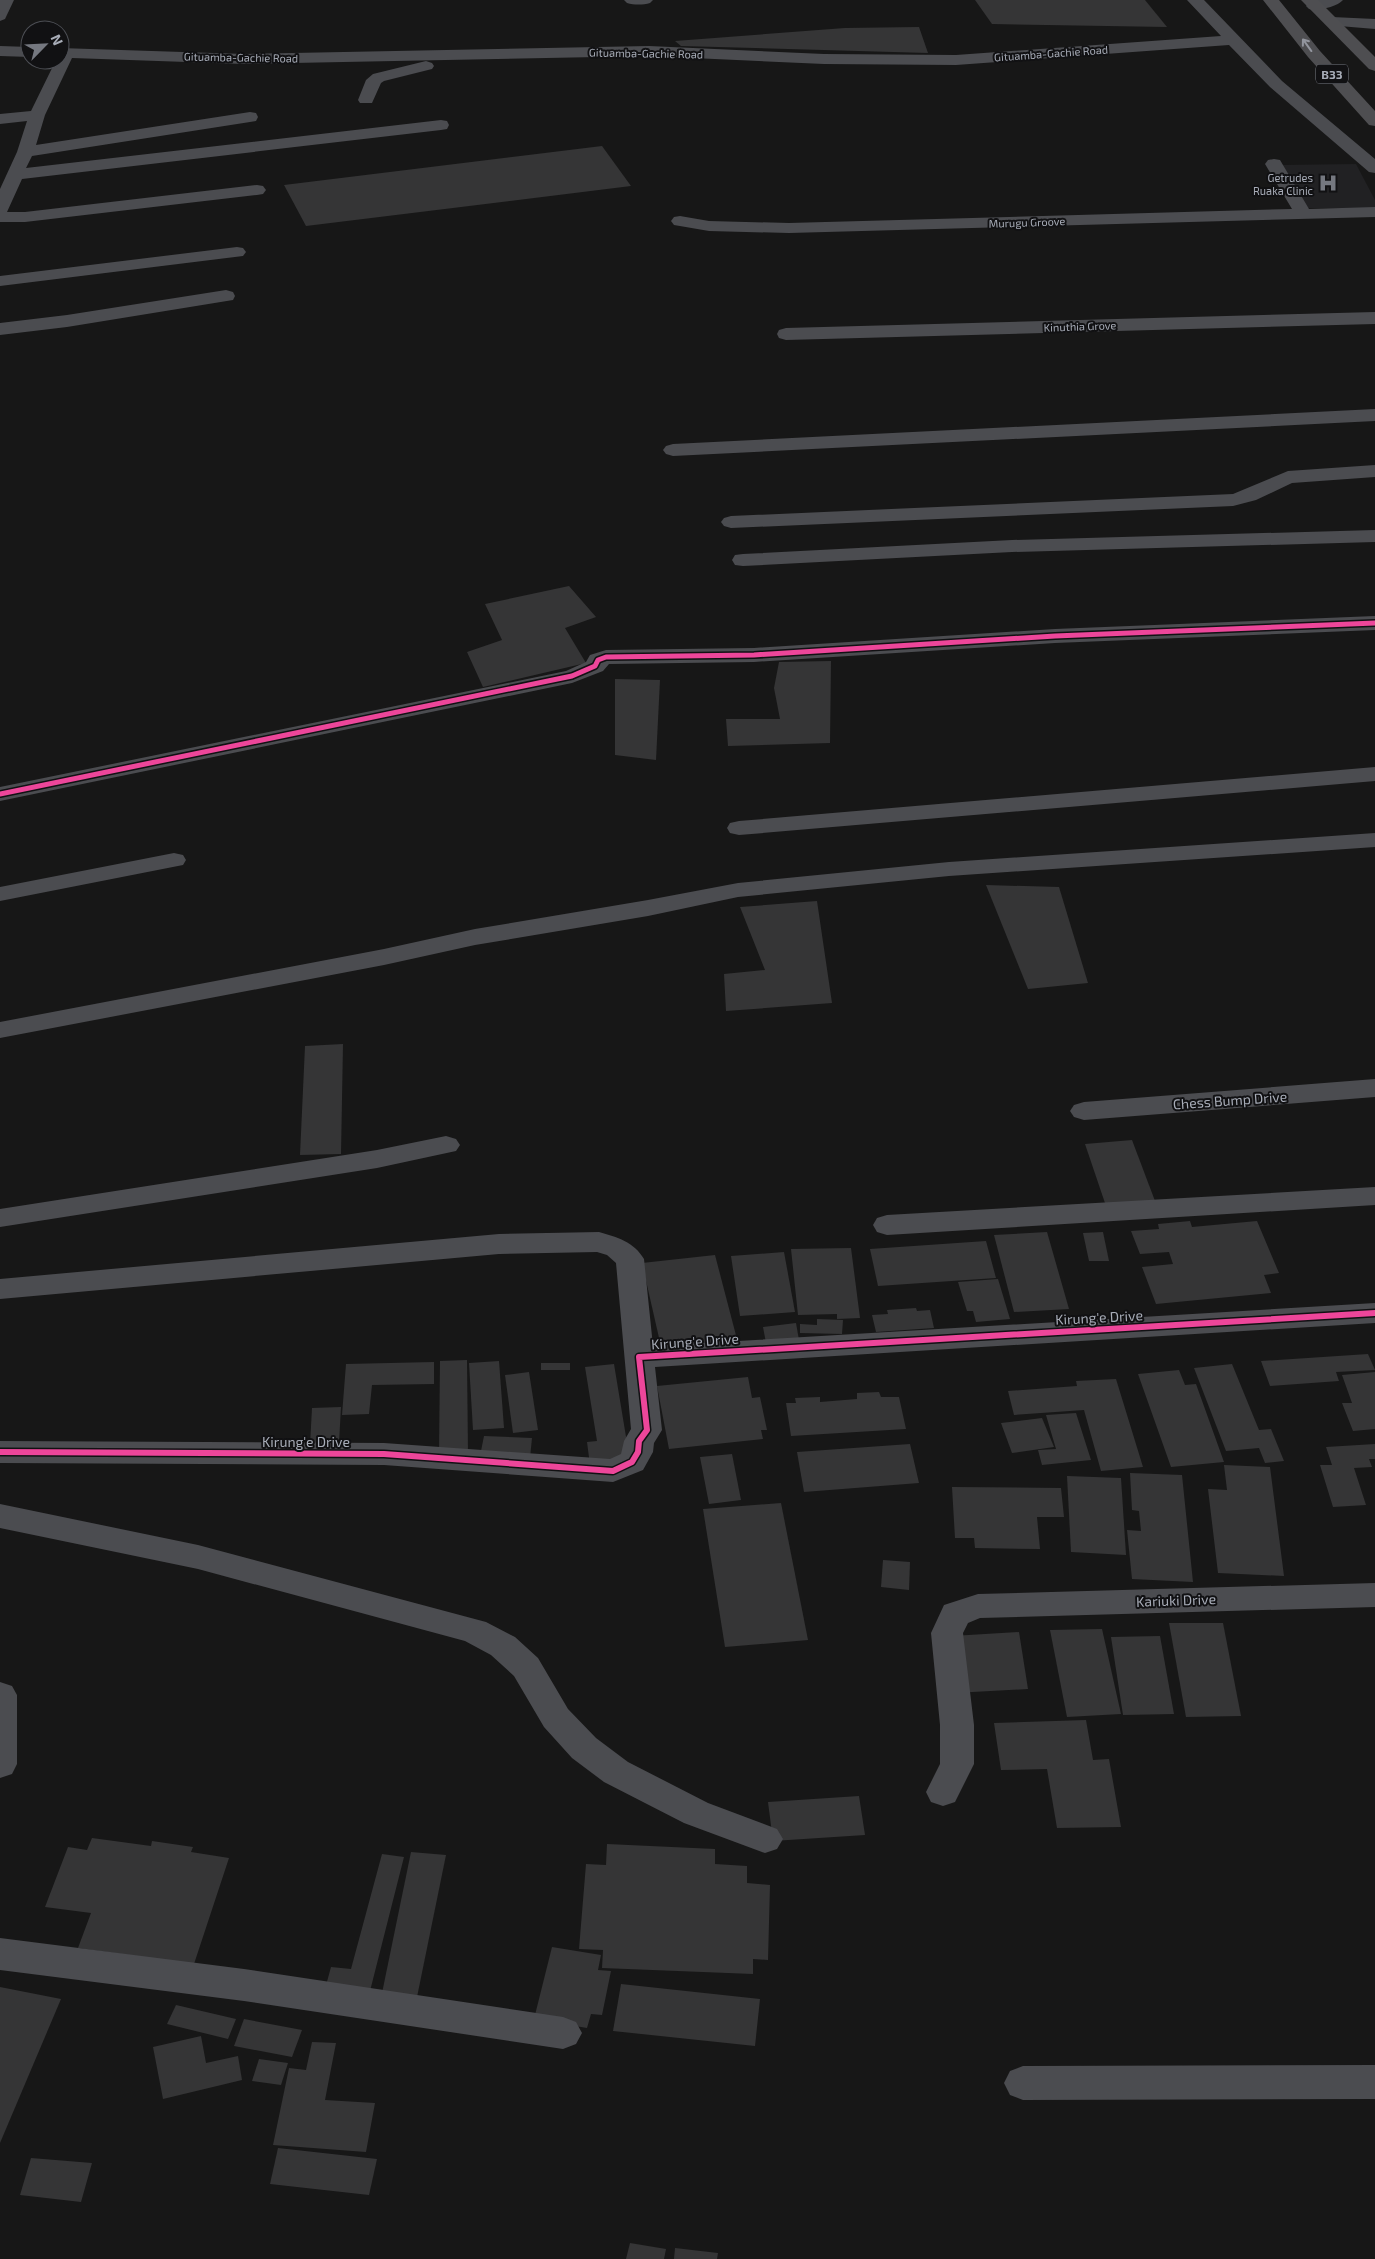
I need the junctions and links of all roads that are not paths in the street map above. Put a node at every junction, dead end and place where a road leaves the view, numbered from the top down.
1 (7, 0) edge
2 (632, 0) edge
3 (644, 0) edge
4 (1195, 0) edge
5 (1271, 0) edge
6 (1335, 0) edge
7 (1312, 3) edge
8 (0, 16) edge
9 (1332, 22) junction
10 (1375, 24) edge
11 (1232, 40) junction
12 (0, 51) edge
13 (20, 52) edge
14 (70, 53) edge
15 (433, 54) junction
16 (1375, 66) edge
17 (57, 70) edge
18 (366, 100) dead end
19 (37, 115) junction
20 (250, 117) dead end
21 (0, 119) edge
22 (1375, 121) edge
23 (441, 125) dead end
24 (25, 152) junction
25 (1274, 164) dead end
26 (1375, 168) edge
27 (14, 175) junction
28 (257, 190) dead end
29 (0, 210) edge
30 (1375, 212) edge
31 (1304, 214) junction
32 (0, 216) edge
33 (680, 221) dead end
34 (237, 252) dead end
35 (0, 281) edge
36 (226, 296) dead end
37 (1375, 318) edge
38 (0, 329) edge
39 (786, 334) dead end
40 (1375, 415) edge
41 (673, 450) dead end
42 (1375, 471) edge
43 (731, 522) dead end
44 (1375, 536) edge
45 (743, 560) dead end
46 (1375, 622) edge
47 (1375, 774) edge
48 (0, 794) edge
49 (739, 828) dead end
50 (1375, 840) edge
51 (174, 860) dead end
52 (0, 894) edge
53 (0, 1030) edge
54 (1375, 1088) edge
55 (1084, 1111) dead end
56 (446, 1145) dead end
57 (1375, 1196) edge
58 (0, 1218) edge
59 (887, 1225) dead end
60 (0, 1289) edge
61 (1375, 1313) edge
62 (639, 1357) junction
63 (0, 1452) edge
64 (0, 1516) edge
65 (1375, 1595) edge
66 (0, 1695) edge
67 (0, 1764) edge
68 (943, 1792) dead end
69 (765, 1839) dead end
70 (0, 1954) edge
71 (562, 2033) dead end
72 (1375, 2082) edge
73 (1023, 2083) dead end

1 - 8 street
2 - 3 street
4 - 11 street
22 -> 5 highway, B33
6 - 7 street
7 - 9 highway, B33
9 - 10 street
9 - 16 highway, B33
11 - 15 street, Gituamba-Gachie Road
11 - 26 street
12 - 13 street
14 - 15 street, Gituamba-Gachie Road
15 - 18 street
17 - 19 street
19 - 21 street
19 - 24 street
20 - 24 street
23 - 27 street
24 - 27 street
25 - 31 street
27 - 29 street
28 - 32 street
30 - 31 street, Murugu Groove
31 - 33 street, Murugu Groove
34 - 35 street
36 - 38 street
37 - 39 street, Kinuthia Grove
40 - 41 street
42 - 43 street
44 - 45 street
46 - 48 street
47 - 49 street
50 - 53 street
51 - 52 street
54 - 55 street, Chess Bump Drive
56 - 58 street
57 - 59 street
60 - 62 street
61 - 62 street, Kirung'e Drive
62 - 63 street, Kirung'e Drive
64 - 69 street
65 - 68 street, Kariuki Drive
66 - 67 street
70 - 71 street
72 - 73 street

